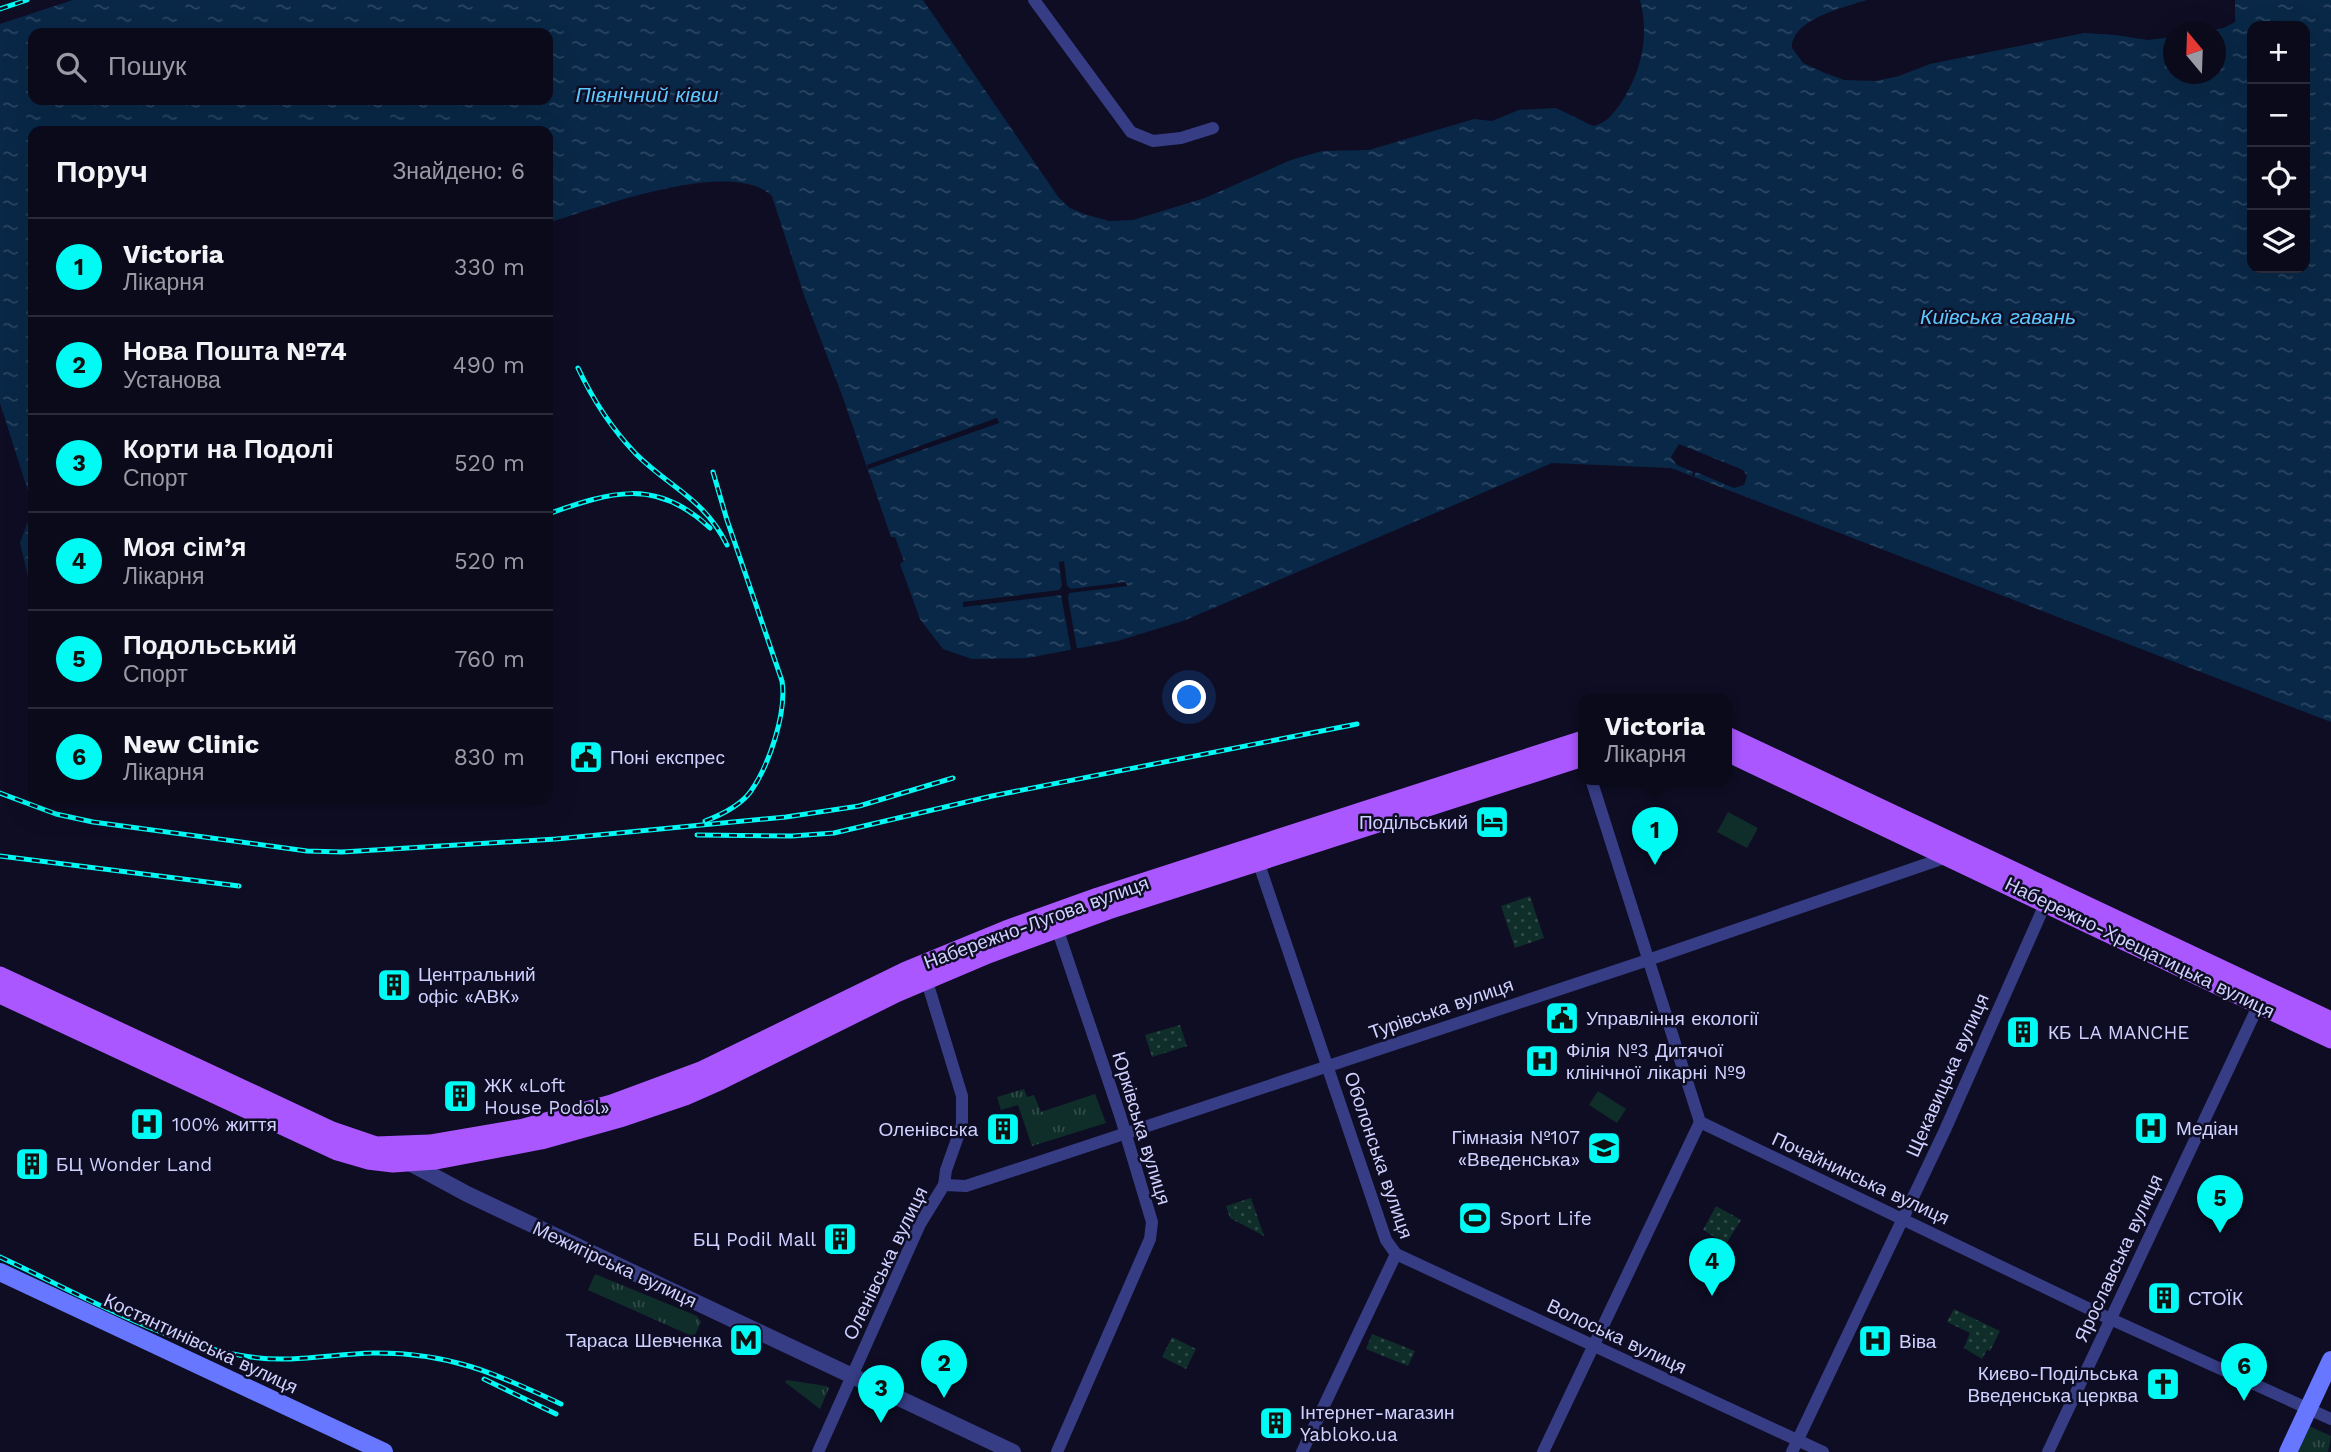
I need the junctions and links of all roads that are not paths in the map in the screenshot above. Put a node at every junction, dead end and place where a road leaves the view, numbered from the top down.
1 (1034, 0) edge
2 (1213, 128) dead end
3 (1732, 739) edge
4 (1578, 749) edge
5 (1578, 749) edge
6 (1732, 754) edge
7 (1593, 785) edge
8 (1952, 850) junction
9 (1258, 861) junction
10 (2046, 902) junction
11 (1057, 928) junction
12 (1648, 960) junction
13 (924, 972) junction
14 (0, 976) edge
15 (0, 994) edge
16 (2259, 1004) junction
17 (2331, 1021) edge
18 (2331, 1039) edge
19 (1328, 1067) junction
20 (1700, 1122) junction
21 (1126, 1133) junction
22 (376, 1146) junction
23 (409, 1163) junction
24 (944, 1185) junction
25 (1903, 1218) junction
26 (1396, 1254) junction
27 (0, 1272) edge
28 (2111, 1319) junction
29 (1594, 1347) junction
30 (2331, 1360) edge
31 (852, 1377) junction
32 (2309, 1408) junction
33 (2331, 1419) edge
34 (1797, 1440) junction
35 (384, 1452) edge
36 (818, 1452) edge
37 (1013, 1452) edge
38 (1057, 1452) edge
39 (1302, 1452) edge
40 (1544, 1452) edge
41 (1792, 1452) edge
42 (1823, 1452) edge
43 (2048, 1452) edge
44 (2288, 1452) edge

1 - 2 street
3 - 8 main road
4 - 9 main road, Набережно-Лугова вулиця
5 - 13 main road, Набережно-Лугова вулиця
6 - 8 main road
7 - 12 street
8 - 10 main road, Набережно-Хрещатицька вулиця
8 - 12 street, Турівська вулиця
8 - 17 main road, Набережно-Хрещатицька вулиця
9 - 11 main road, Набережно-Лугова вулиця
9 - 19 street, Оболонська вулиця
10 - 16 main road, Набережно-Хрещатицька вулиця
10 - 25 street, Щекавицька вулиця
11 - 13 main road, Набережно-Лугова вулиця
11 - 21 street, Юрківська вулиця
12 - 19 street, Турівська вулиця
12 - 20 street
13 - 22 main road, Набережно-Лугова вулиця
13 - 23 main road, Набережно-Лугова вулиця
13 - 24 street, Оленівська вулиця
14 - 22 main road, Межигірська вулиця
15 - 23 main road, Межигірська вулиця
16 - 18 main road, Набережно-Хрещатицька вулиця
16 - 28 street, Ярославська вулиця
19 - 21 street, Турівська вулиця
19 - 26 street, Оболонська вулиця
20 - 25 street, Почайнинська вулиця
20 - 29 street
21 - 24 street, Турівська вулиця
21 - 38 street, Юрківська вулиця
22 - 23 street, Межигірська вулиця
23 - 31 street, Межигірська вулиця
24 - 31 street, Оленівська вулиця
25 - 28 street, Почайнинська вулиця
25 - 34 street, Щекавицька вулиця
26 - 29 street, Волоська вулиця
26 - 39 street, Оболонська вулиця
27 - 35 main road, Костянтинівська вулиця
28 - 32 street, Почайнинська вулиця
28 - 43 street, Ярославська вулиця
29 - 34 street, Волоська вулиця
29 - 40 street
30 - 32 main road
31 - 36 street, Оленівська вулиця
31 - 37 street, Межигірська вулиця
32 - 33 street, Почайнинська вулиця
32 - 44 main road
34 - 41 street, Щекавицька вулиця
34 - 42 street, Волоська вулиця

